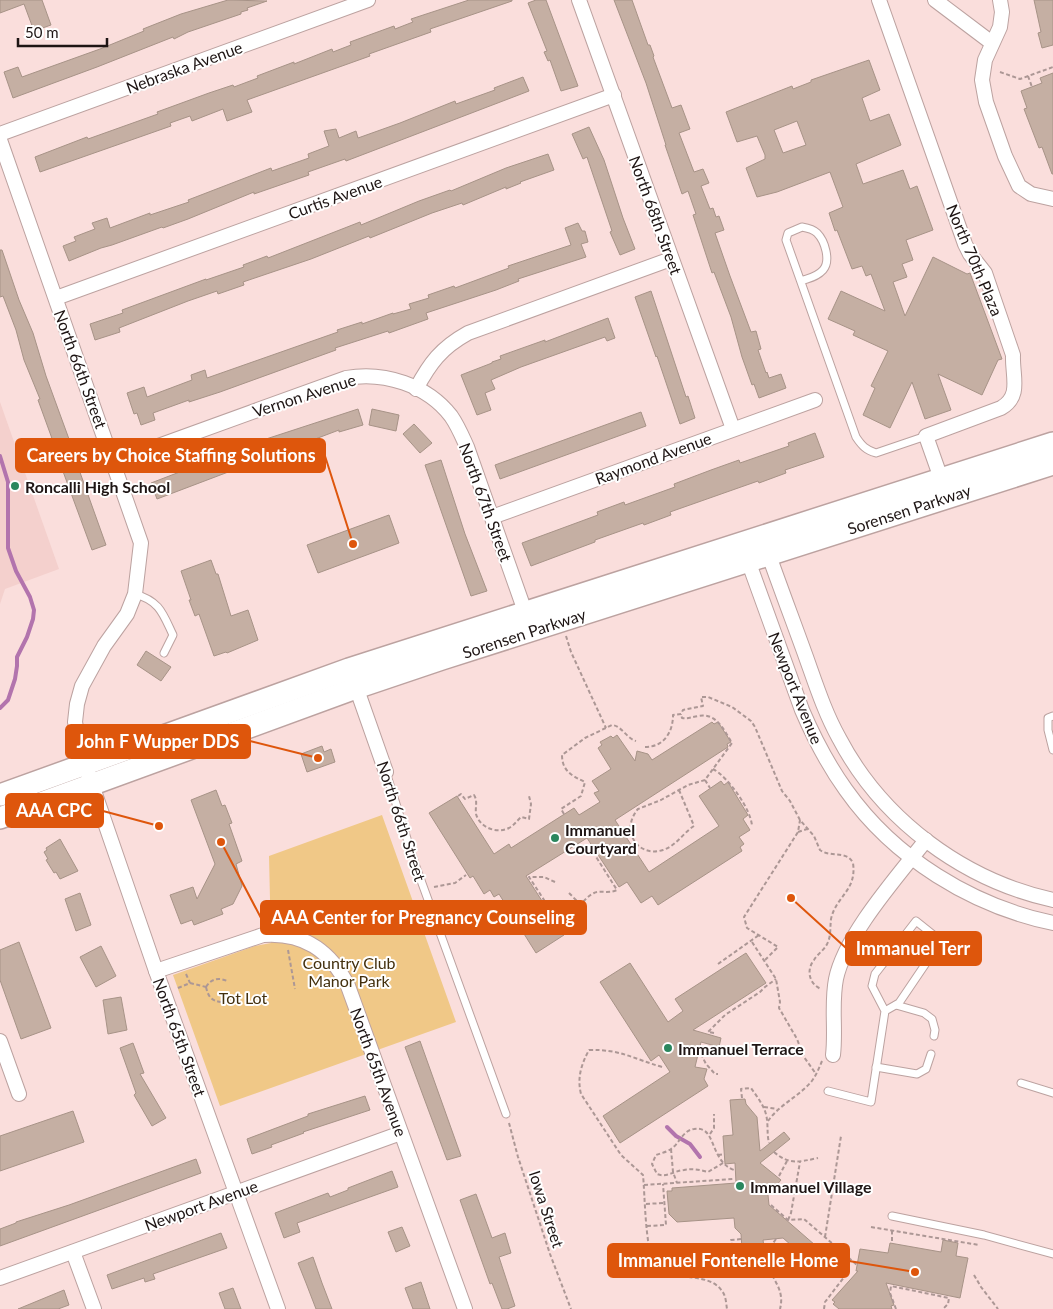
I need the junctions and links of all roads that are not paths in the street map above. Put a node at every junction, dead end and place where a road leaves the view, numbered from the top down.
1 (368, 0) edge
2 (579, 0) edge
3 (879, 0) edge
4 (935, 0) edge
5 (1000, 0) edge
6 (992, 43) junction
7 (614, 95) junction
8 (0, 134) edge
9 (0, 140) edge
10 (1053, 199) edge
11 (671, 259) junction
12 (801, 281) junction
13 (56, 298) junction
14 (416, 389) junction
15 (815, 400) dead end
16 (733, 429) junction
17 (926, 436) junction
18 (1053, 443) edge
19 (114, 462) junction
20 (1053, 464) edge
21 (944, 488) junction
22 (492, 517) junction
23 (765, 545) junction
24 (745, 552) junction
25 (136, 594) junction
26 (528, 621) junction
27 (164, 653) dead end
28 (353, 679) junction
29 (1053, 716) edge
30 (1053, 750) edge
31 (84, 765) junction
32 (386, 772) joint
33 (91, 785) junction
34 (0, 795) edge
35 (0, 818) edge
36 (926, 840) junction
37 (913, 857) junction
38 (1053, 900) edge
39 (1053, 923) edge
40 (156, 970) junction
41 (896, 1005) junction
42 (885, 1011) junction
43 (934, 1036) dead end
44 (0, 1041) edge
45 (931, 1054) dead end
46 (832, 1055) dead end
47 (876, 1067) junction
48 (1020, 1083) dead end
49 (828, 1091) dead end
50 (1053, 1093) edge
51 (19, 1094) dead end
52 (506, 1114) road end
53 (401, 1133) junction
54 (236, 1192) junction
55 (892, 1216) dead end
56 (73, 1252) junction
57 (1053, 1254) edge
58 (0, 1278) edge
59 (94, 1309) edge
60 (278, 1309) edge
61 (465, 1309) edge

1 - 8 street, Nebraska Avenue
2 - 7 street, North 68th Street
3 - 17 street, North 70th Plaza
4 - 6 street
5 - 6 street
6 - 10 street
7 - 11 street, North 68th Street
7 - 13 street, Curtis Avenue
9 - 13 street, North 66th Street
11 - 14 street
11 - 16 street, North 68th Street
12 - 12 lane
12 - 17 lane
13 - 19 street, North 66th Street
14 - 19 street, Vernon Avenue
14 - 22 street, North 67th Street
15 - 16 street, Raymond Avenue
16 - 22 street, Raymond Avenue
17 - 21 street
18 - 21 main road, Sorensen Parkway
19 - 25 street, North 66th Street
20 - 21 main road, Sorensen Parkway
21 - 23 main road, Sorensen Parkway
22 - 26 street, North 67th Street
23 - 24 main road, Sorensen Parkway
23 - 36 street, Newport Avenue
24 - 26 main road, Sorensen Parkway
24 - 37 street, Newport Avenue
25 - 27 lane
25 - 31 street, North 66th Street
26 - 28 main road, Sorensen Parkway
28 - 31 main road, Sorensen Parkway
28 - 32 street, North 66th Street
28 - 33 main road, Sorensen Parkway
29 - 30 lane
31 - 33 street, North 65th Street
31 - 34 main road, Sorensen Parkway
32 - 52 lane, North 66th Street
33 - 35 main road, Sorensen Parkway
33 - 40 street, North 65th Street
36 - 37 street
36 - 38 street, Newport Avenue
37 - 39 street, Newport Avenue
37 - 46 street
40 - 53 street, North 65th Avenue
40 - 54 street, North 65th Street
41 - 42 lane
41 - 42 lane
41 - 43 lane
42 - 47 lane
44 - 51 street
45 - 47 lane
47 - 49 lane
48 - 50 lane
53 - 54 street, Newport Avenue
53 - 61 street, North 65th Avenue
54 - 56 street, Newport Avenue
54 - 60 street, North 65th Street
55 - 57 lane
56 - 58 street, Newport Avenue
56 - 59 street

